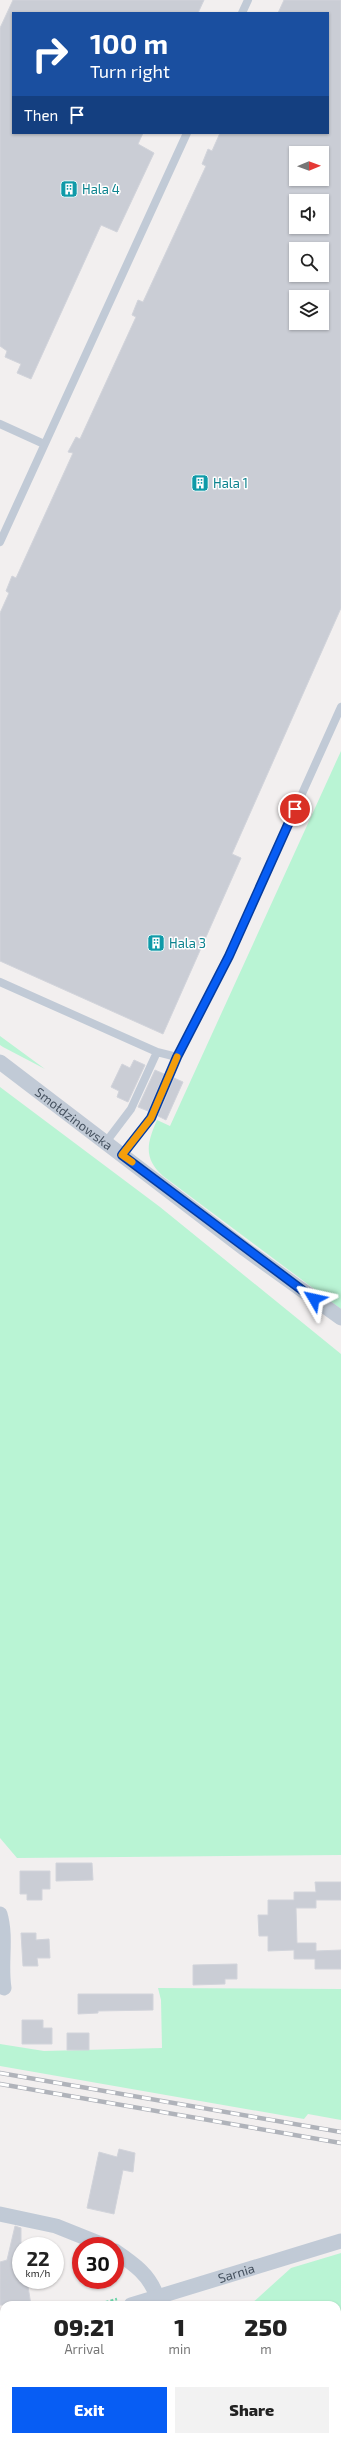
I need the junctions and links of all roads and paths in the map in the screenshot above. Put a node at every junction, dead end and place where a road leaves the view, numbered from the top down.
1 (248, 0) edge
2 (242, 12) edge
3 (187, 134) edge
4 (0, 424) edge
5 (44, 444) junction
6 (0, 542) edge
7 (341, 707) edge
8 (0, 982) edge
9 (157, 1052) junction
10 (177, 1057) junction
11 (0, 1062) edge
12 (106, 1142) junction
13 (122, 1155) junction
14 (341, 1318) edge
15 (0, 1914) edge
16 (4, 1988) dead end
17 (0, 2214) edge
18 (84, 2237) edge
19 (341, 2241) edge
20 (124, 2259) edge
21 (157, 2297) junction
22 (128, 2301) edge

1 - 2 lane
3 - 5 lane
4 - 5 lane
5 - 6 lane
7 - 10 lane
8 - 9 lane
9 - 10 lane
9 - 12 lane
10 - 13 lane
11 - 12 street, Smołdzinowska
12 - 13 street, Smołdzinowska
13 - 14 street, Smołdzinowska
15 - 16 street
17 - 18 street
19 - 21 street, Sarnia
20 - 21 street
21 - 22 street, Sarnia

